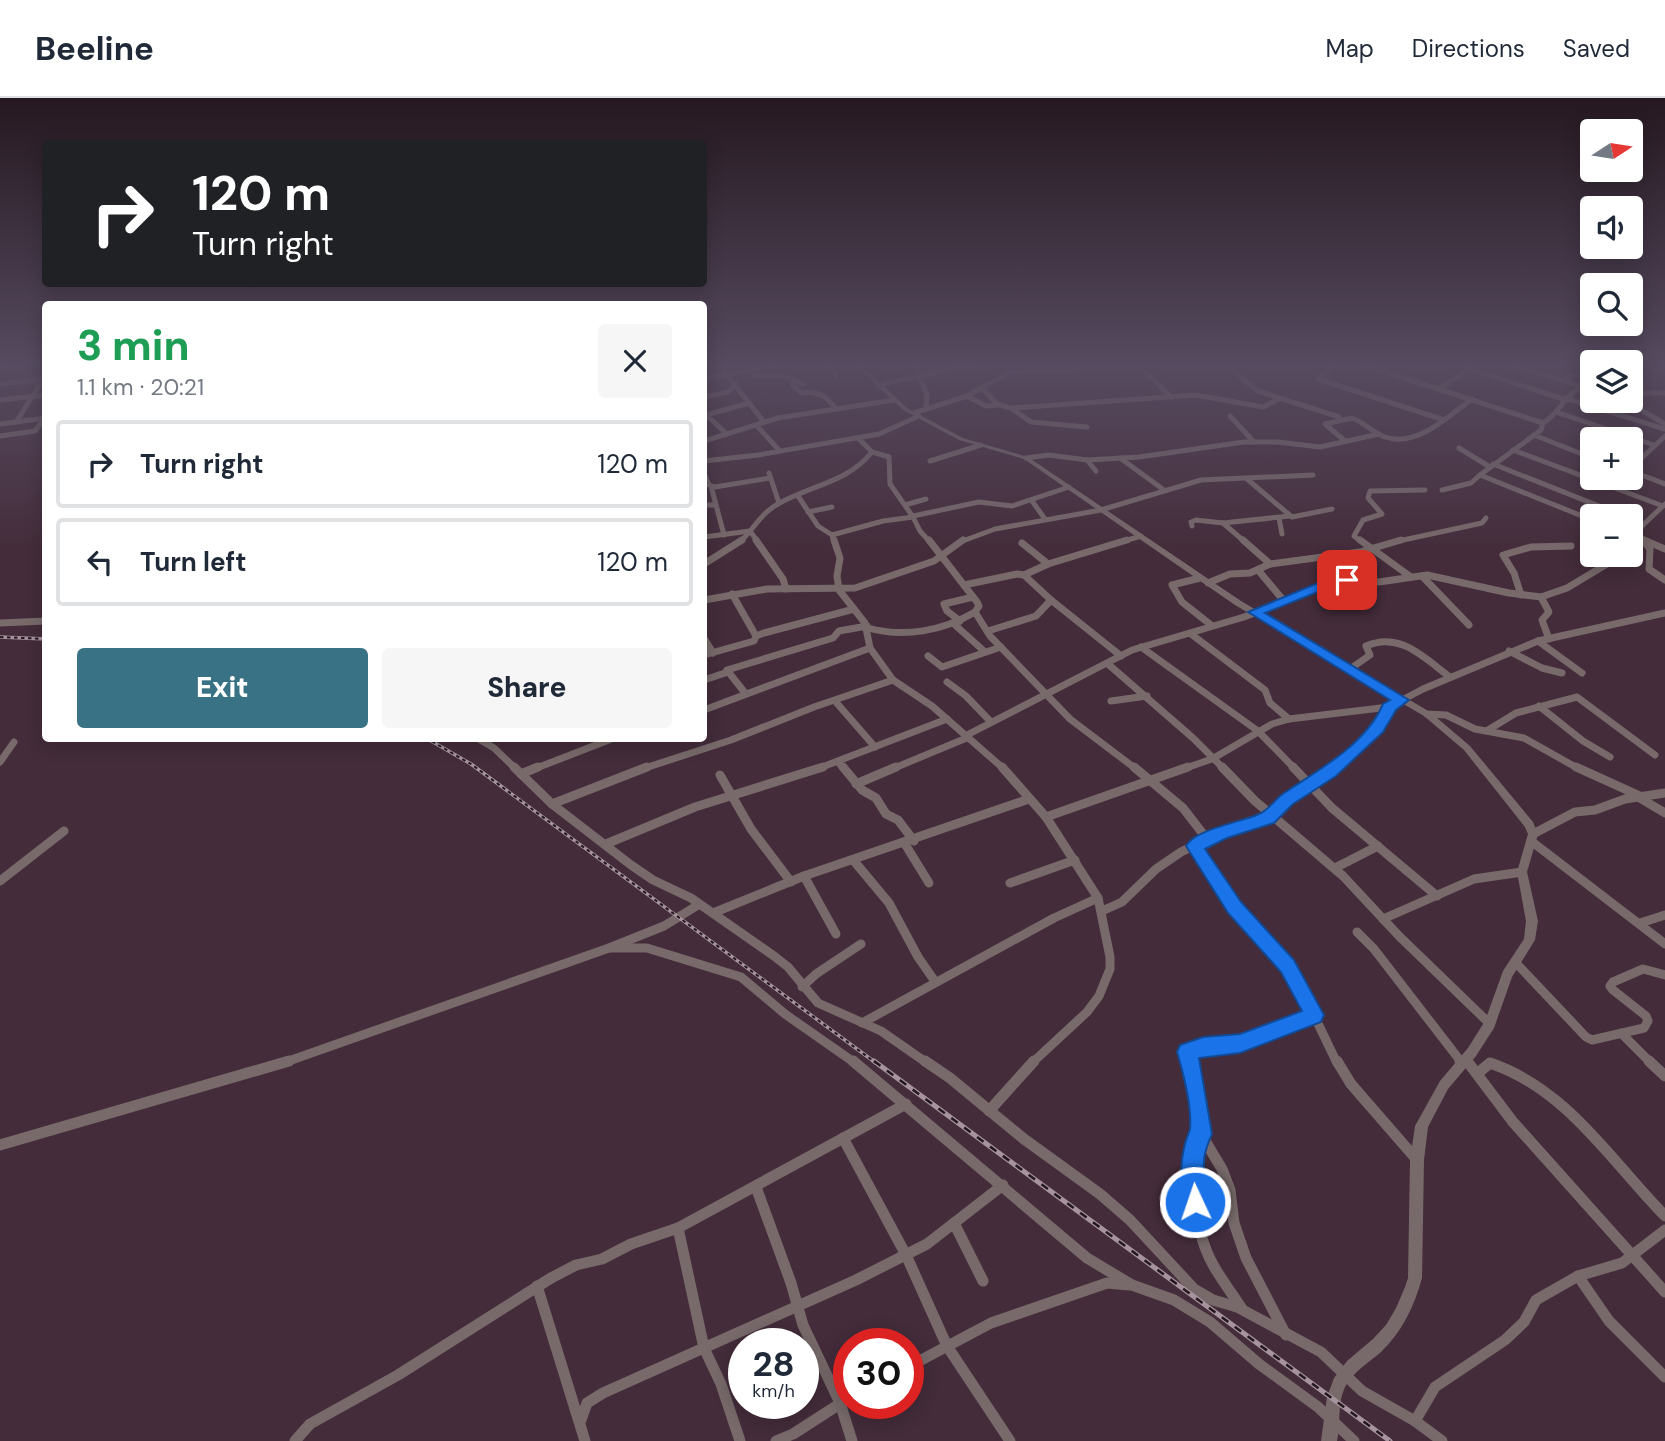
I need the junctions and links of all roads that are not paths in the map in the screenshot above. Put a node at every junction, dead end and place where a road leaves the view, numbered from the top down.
1 (38, 428) edge
2 (720, 428) edge
3 (751, 428) edge
4 (759, 428) edge
5 (894, 428) edge
6 (941, 428) edge
7 (1241, 428) edge
8 (1328, 428) edge
9 (1369, 428) edge
10 (1429, 428) edge
11 (1543, 428) edge
12 (1603, 428) edge
13 (727, 434) junction
14 (1379, 434) junction
15 (1534, 435) junction
16 (0, 436) edge
17 (1665, 436) edge
18 (858, 438) junction
19 (707, 440) edge
20 (1345, 441) junction
21 (1254, 442) junction
22 (981, 445) junction
23 (1654, 445) junction
24 (1459, 448) dead end
25 (779, 450) junction
26 (1513, 450) junction
27 (872, 452) junction
28 (1580, 453) edge
29 (1643, 456) edge
30 (1026, 458) junction
31 (1121, 458) junction
32 (1087, 460) junction
33 (707, 461) edge
34 (930, 461) dead end
35 (1492, 466) junction
36 (1096, 471) dead end
37 (1643, 474) edge
38 (1313, 475) dead end
39 (1480, 475) junction
40 (707, 479) edge
41 (1247, 480) junction
42 (1665, 484) edge
43 (711, 486) junction
44 (1069, 487) junction
45 (1164, 490) junction
46 (1425, 490) dead end
47 (1442, 490) dead end
48 (799, 496) junction
49 (926, 499) dead end
50 (1032, 501) junction
51 (779, 503) junction
52 (1592, 504) edge
53 (707, 505) edge
54 (715, 505) junction
55 (905, 505) junction
56 (1664, 505) edge
57 (832, 507) dead end
58 (1332, 509) dead end
59 (1101, 510) junction
60 (808, 512) junction
61 (1580, 515) edge
62 (1290, 516) junction
63 (913, 517) junction
64 (1486, 517) dead end
65 (1279, 518) junction
66 (1045, 519) junction
67 (1223, 523) junction
68 (1643, 525) edge
69 (1192, 526) dead end
70 (750, 531) junction
71 (1282, 534) dead end
72 (724, 535) junction
73 (832, 535) junction
74 (1141, 536) junction
75 (707, 537) edge
76 (1643, 540) joint
77 (1022, 543) dead end
78 (1571, 546) dead end
79 (1665, 548) edge
80 (1372, 549) junction
81 (941, 555) junction
82 (707, 562) edge
83 (1048, 564) junction
84 (1270, 564) junction
85 (1606, 567) edge
86 (1258, 570) junction
87 (1024, 575) junction
88 (1422, 576) junction
89 (1411, 578) junction
90 (1204, 580) junction
91 (1665, 580) edge
92 (964, 586) junction
93 (786, 589) junction
94 (839, 590) junction
95 (732, 594) junction
96 (1521, 595) junction
97 (973, 597) junction
98 (1541, 597) junction
99 (707, 599) edge
100 (1051, 600) junction
101 (1284, 601) junction
102 (854, 609) junction
103 (975, 612) junction
104 (1254, 612) junction
105 (1665, 613) edge
106 (42, 621) edge
107 (957, 622) junction
108 (0, 623) edge
109 (1211, 625) junction
110 (1469, 625) dead end
111 (867, 627) junction
112 (988, 631) junction
113 (1192, 634) junction
114 (756, 636) junction
115 (1549, 639) junction
116 (1538, 641) junction
117 (707, 643) edge
118 (1001, 647) junction
119 (870, 648) junction
120 (1141, 648) junction
121 (1509, 651) junction
122 (985, 652) junction
123 (713, 653) junction
124 (707, 654) edge
125 (928, 656) dead end
126 (1121, 656) junction
127 (1108, 664) junction
128 (1350, 669) junction
129 (728, 672) junction
130 (1562, 673) dead end
131 (1582, 673) dead end
132 (1450, 677) junction
133 (707, 679) edge
134 (893, 680) junction
135 (947, 682) dead end
136 (745, 693) junction
137 (1044, 694) junction
138 (1147, 696) junction
139 (1401, 700) junction
140 (835, 701) junction
141 (1111, 701) dead end
142 (1539, 706) junction
143 (1388, 707) junction
144 (707, 709) edge
145 (1427, 714) junction
146 (947, 719) junction
147 (1289, 719) junction
148 (990, 721) junction
149 (1488, 730) junction
150 (1258, 731) junction
151 (968, 736) junction
152 (13, 742) dead end
153 (484, 742) edge
154 (604, 742) edge
155 (875, 747) junction
156 (1655, 755) dead end
157 (1610, 757) dead end
158 (1212, 759) junction
159 (0, 762) edge
160 (838, 762) junction
161 (522, 774) junction
162 (720, 775) dead end
163 (1154, 780) junction
164 (856, 783) junction
165 (1311, 786) junction
166 (1665, 793) edge
167 (733, 795) junction
168 (1639, 797) junction
169 (1029, 799) junction
170 (552, 804) junction
171 (1665, 813) edge
172 (1273, 815) junction
173 (1046, 817) junction
174 (64, 831) dead end
175 (1532, 837) junction
176 (1207, 839) junction
177 (909, 842) junction
178 (606, 844) junction
179 (1194, 846) junction
180 (1378, 846) junction
181 (1075, 860) junction
182 (854, 861) junction
183 (1335, 869) junction
184 (1522, 872) junction
185 (804, 876) junction
186 (0, 881) edge
187 (791, 882) junction
188 (929, 883) dead end
189 (1010, 883) dead end
190 (1437, 897) junction
191 (1098, 898) junction
192 (698, 905) junction
193 (1102, 911) junction
194 (713, 913) junction
195 (1665, 915) edge
196 (1383, 919) junction
197 (1640, 923) junction
198 (1357, 932) dead end
199 (836, 934) dead end
200 (861, 944) dead end
201 (1665, 944) edge
202 (609, 948) junction
203 (1516, 963) junction
204 (1665, 975) edge
205 (934, 981) junction
206 (802, 987) junction
207 (1314, 1015) junction
208 (862, 1023) junction
209 (1490, 1024) junction
210 (1622, 1033) junction
211 (1463, 1061) junction
212 (1478, 1073) junction
213 (1665, 1076) edge
214 (906, 1104) junction
215 (989, 1111) junction
216 (1201, 1134) junction
217 (843, 1138) junction
218 (0, 1145) edge
219 (1417, 1160) junction
220 (1003, 1185) junction
221 (756, 1187) junction
222 (1665, 1216) edge
223 (954, 1223) junction
224 (678, 1228) junction
225 (1665, 1230) edge
226 (906, 1255) junction
227 (1631, 1257) junction
228 (1578, 1276) junction
229 (983, 1281) dead end
230 (1132, 1285) junction
231 (537, 1286) junction
232 (1665, 1292) edge
233 (798, 1306) junction
234 (1243, 1310) junction
235 (1286, 1335) junction
236 (947, 1346) junction
237 (704, 1348) junction
238 (924, 1358) edge
239 (1345, 1374) junction
240 (1665, 1377) edge
241 (833, 1383) edge
242 (833, 1408) edge
243 (848, 1419) edge
244 (581, 1420) junction
245 (1415, 1421) junction
246 (1335, 1422) junction
247 (295, 1441) edge
248 (585, 1441) edge
249 (740, 1441) edge
250 (776, 1441) edge
251 (852, 1441) edge
252 (1010, 1441) edge
253 (1329, 1441) edge
254 (1354, 1441) edge
255 (1442, 1441) edge

1 - 16 street
2 - 13 street
3 - 13 street
4 - 25 street
5 - 18 street
6 - 22 street
7 - 21 street
8 - 20 street
9 - 14 street
10 - 14 street
11 - 15 street
12 - 23 street
13 - 19 street
14 - 20 street
15 - 26 street
15 - 28 street
17 - 23 street
18 - 25 street
18 - 27 street
20 - 21 street
21 - 31 street
22 - 30 street
22 - 34 street
23 - 29 street
24 - 35 street
25 - 33 street
26 - 35 street
26 - 56 street
27 - 48 street
27 - 55 street
30 - 32 street
30 - 44 street
31 - 32 street
31 - 45 street
32 - 36 street
35 - 39 street
35 - 52 street
37 - 42 street
38 - 41 street
39 - 47 street
39 - 61 street
40 - 43 street
41 - 45 street
41 - 62 street
43 - 51 street
43 - 54 street
44 - 50 street
44 - 59 street
45 - 59 street
46 - 80 street
48 - 51 street
48 - 60 street
49 - 55 street
50 - 63 street
50 - 66 street
51 - 70 street
53 - 54 street
54 - 72 street
55 - 63 street
56 - 68 street
57 - 60 street
58 - 62 street
59 - 66 street
59 - 74 street
60 - 73 street
62 - 65 street
63 - 73 street
63 - 81 street
64 - 80 street
65 - 67 street
65 - 71 street
66 - 81 street
67 - 69 street
67 - 84 street
70 - 72 street
70 - 82 street
70 - 93 street
72 - 75 street
73 - 94 street
74 - 83 street
74 - 90 street
76 - 79 street
76 - 91 street
77 - 83 street
78 - 96 street
80 - 84 street
80 - 89 street
81 - 92 street
81 - 94 street
83 - 87 street
84 - 86 street
85 - 98 street
86 - 90 street
86 - 101 street
87 - 92 street
87 - 100 street
88 - 89 street
88 - 96 street
88 - 110 street
89 - 101 street
90 - 104 street
90 - 109 street
92 - 97 street
93 - 94 street
93 - 95 street
94 - 102 street
95 - 99 street
95 - 114 street
96 - 98 street
97 - 103 street
97 - 107 street
98 - 115 street
100 - 112 street
100 - 126 street
101 - 104 street
102 - 111 street
102 - 114 street
103 - 107 street
103 - 112 street
104 - 109 street
104 - 128 street
105 - 115 street
106 - 108 street
107 - 111 street
107 - 122 street
109 - 113 street
111 - 119 street
111 - 129 street
112 - 118 street
113 - 120 street
113 - 147 street
114 - 123 street
115 - 116 street
116 - 121 street
116 - 131 street
117 - 123 street
118 - 122 street
118 - 137 street
119 - 134 street
119 - 136 street
120 - 126 street
120 - 150 street
121 - 130 street
121 - 132 street
122 - 125 street
123 - 124 street
126 - 127 street
127 - 137 street
127 - 138 street
128 - 132 street
128 - 139 street
129 - 133 street
129 - 136 street
132 - 139 street
134 - 140 street
134 - 146 street
135 - 148 street
136 - 144 street
137 - 148 street
137 - 163 street
138 - 141 street
138 - 158 street
139 - 143 street
139 - 145 street
140 - 155 street
140 - 170 street
142 - 149 street
142 - 156 street
142 - 157 street
143 - 147 street
143 - 165 street
145 - 149 street
145 - 175 street
146 - 151 street
146 - 155 street
147 - 150 street
148 - 151 street
149 - 168 street
150 - 158 street
150 - 165 street
151 - 164 street
151 - 169 street
152 - 159 street
153 - 161 street
154 - 161 street
155 - 160 street
158 - 163 street
158 - 172 street
160 - 164 street
160 - 167 street
161 - 170 street
162 - 167 street
163 - 173 street
163 - 176 street
164 - 177 street
165 - 172 street
165 - 180 street
166 - 168 street
167 - 178 street
167 - 187 street
168 - 171 street
168 - 175 street
169 - 173 street
169 - 177 street
170 - 178 street
172 - 176 street
172 - 183 street
173 - 181 street
174 - 186 street
175 - 184 street
175 - 197 street
176 - 179 street
177 - 182 street
177 - 188 street
178 - 192 street
179 - 193 street
179 - 207 street
180 - 183 street
180 - 190 street
181 - 189 street
181 - 191 street
182 - 185 street
182 - 205 street
183 - 196 street
184 - 190 street
184 - 203 street
185 - 187 street
185 - 199 street
187 - 194 street
190 - 196 street
191 - 193 street
191 - 205 street
192 - 194 street
192 - 202 street
193 - 215 street
194 - 206 street
195 - 197 street
196 - 209 street
197 - 201 street
198 - 211 street
200 - 206 street
202 - 214 street
202 - 218 street
203 - 209 street
203 - 210 street
204 - 210 street
205 - 208 street
206 - 208 street
207 - 216 street
207 - 219 street
208 - 215 street
209 - 211 street
210 - 213 street
211 - 212 street
211 - 219 street
212 - 222 street
212 - 227 street
214 - 217 street
214 - 220 street
215 - 234 street
216 - 234 street
216 - 235 street
217 - 221 street
217 - 226 street
219 - 239 street
220 - 223 street
220 - 230 street
221 - 224 street
221 - 233 street
223 - 226 street
223 - 229 street
224 - 231 street
224 - 237 street
225 - 227 street
226 - 233 street
226 - 236 street
227 - 228 street
227 - 232 street
228 - 240 street
228 - 245 street
230 - 236 street
230 - 246 street
231 - 244 street
231 - 247 street
233 - 237 street
233 - 241 street
234 - 235 street
235 - 239 street
236 - 238 street
236 - 252 street
237 - 244 street
237 - 249 street
239 - 245 street
239 - 246 street
242 - 250 street
243 - 251 street
244 - 248 street
245 - 255 street
246 - 253 street
246 - 254 street

